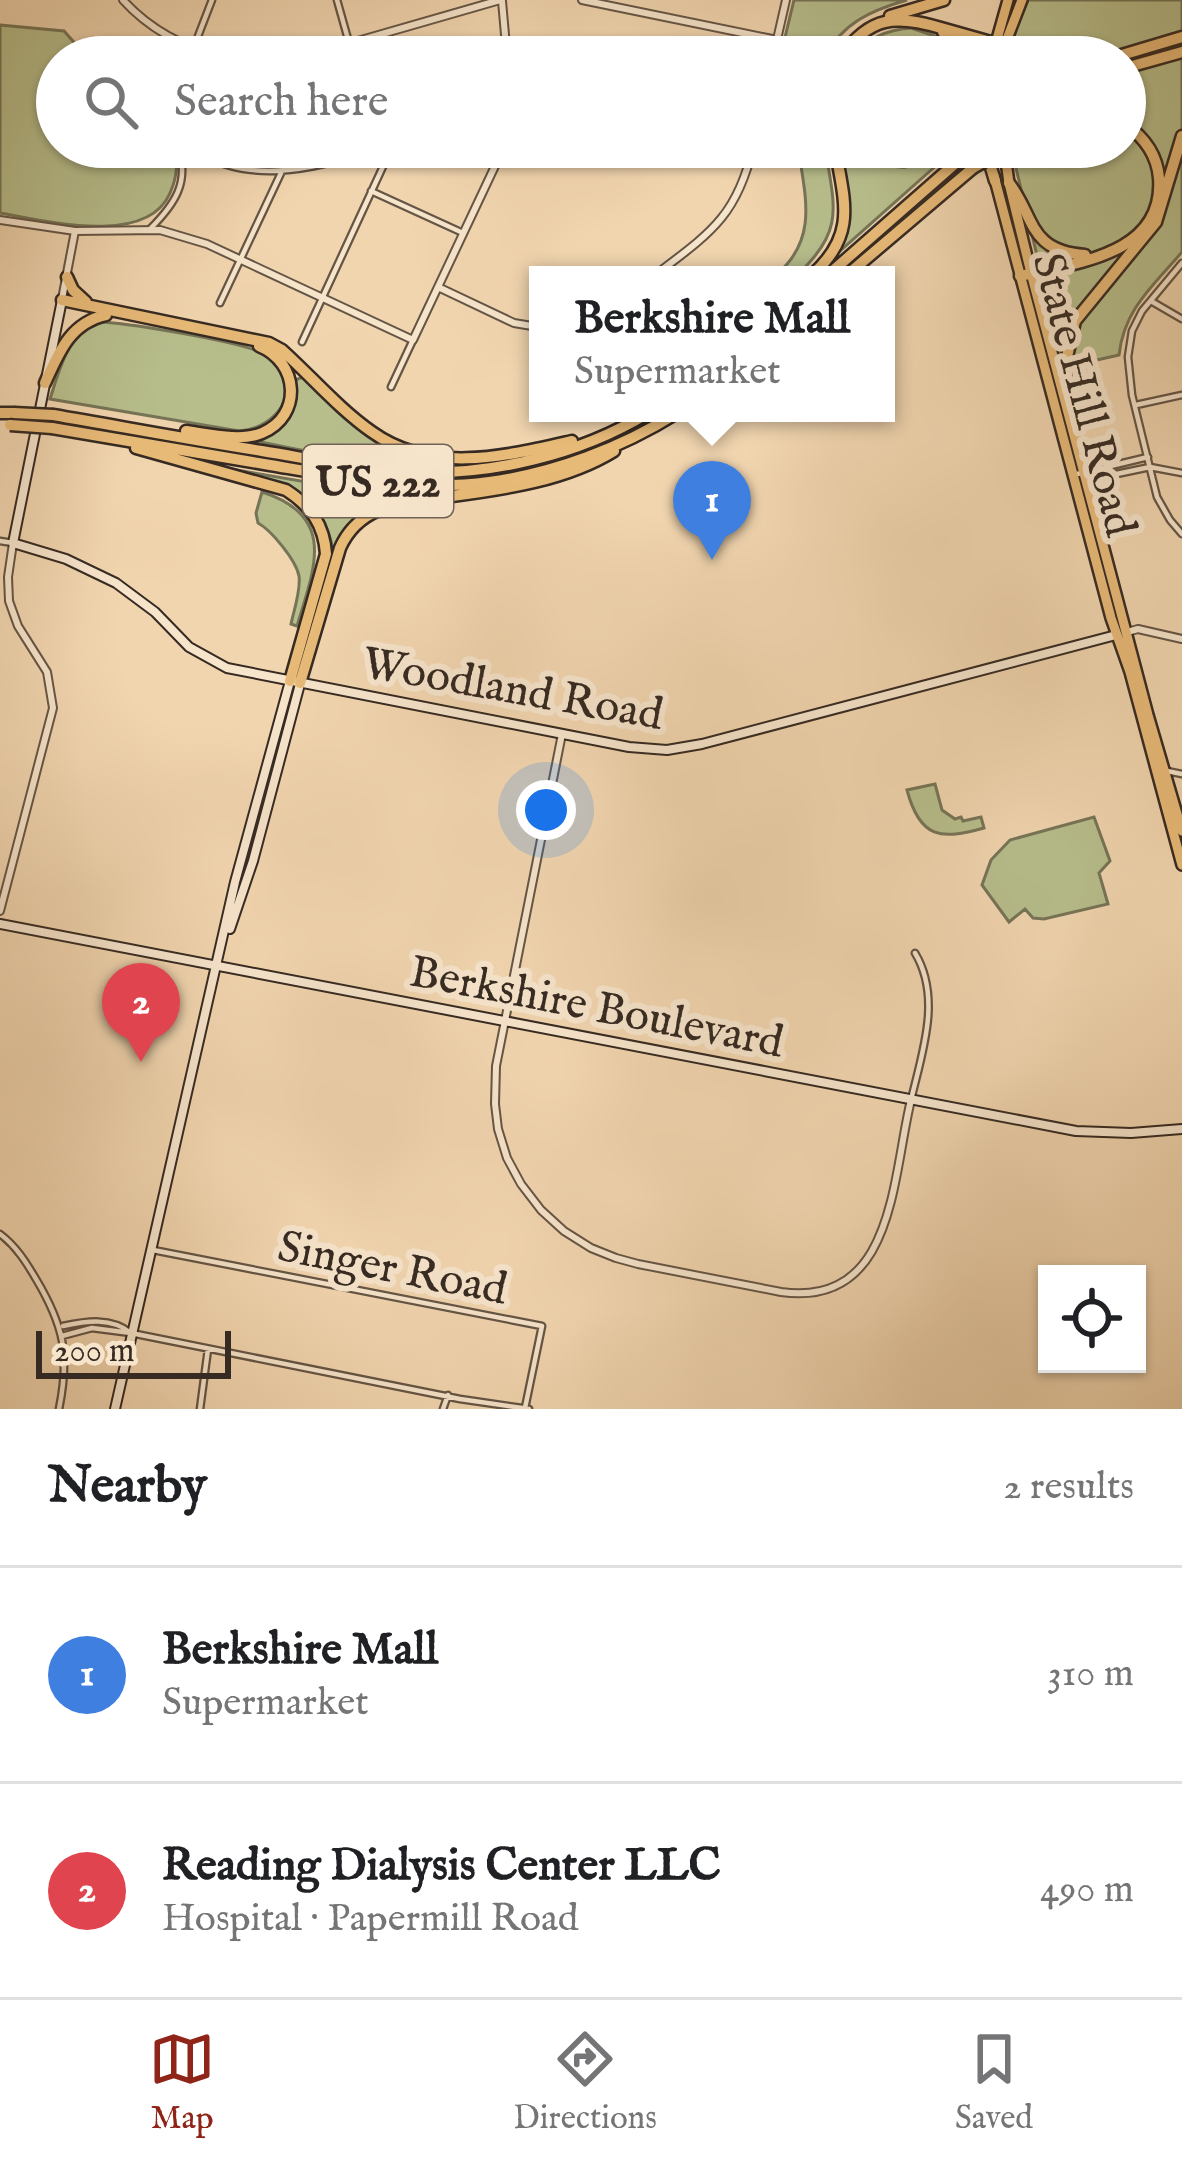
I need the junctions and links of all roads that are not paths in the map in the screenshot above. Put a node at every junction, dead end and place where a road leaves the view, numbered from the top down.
1 (123, 0) edge
2 (212, 0) edge
3 (337, 0) edge
4 (501, 0) edge
5 (582, 0) edge
6 (786, 0) edge
7 (944, 0) edge
8 (1008, 0) edge
9 (1022, 0) edge
10 (887, 16) junction
11 (935, 26) junction
12 (166, 36) edge
13 (198, 36) edge
14 (347, 36) edge
15 (374, 36) edge
16 (505, 36) edge
17 (758, 36) edge
18 (778, 36) edge
19 (854, 36) edge
20 (860, 36) edge
21 (948, 36) edge
22 (972, 36) edge
23 (977, 36) edge
24 (1002, 36) edge
25 (1005, 36) edge
26 (1182, 38) edge
27 (1146, 46) edge
28 (1182, 52) edge
29 (1146, 62) edge
30 (1182, 136) edge
31 (1146, 143) edge
32 (182, 168) edge
33 (240, 168) edge
34 (294, 168) edge
35 (382, 168) edge
36 (494, 168) edge
37 (747, 168) edge
38 (838, 168) edge
39 (949, 168) edge
40 (973, 168) edge
41 (1000, 168) edge
42 (1000, 168) edge
43 (283, 170) junction
44 (1002, 182) junction
45 (371, 191) junction
46 (0, 220) edge
47 (150, 229) junction
48 (75, 232) junction
49 (463, 232) junction
50 (1139, 244) junction
51 (1100, 255) junction
52 (241, 260) junction
53 (1182, 263) edge
54 (667, 266) edge
55 (821, 266) edge
56 (838, 266) edge
57 (858, 266) edge
58 (67, 277) junction
59 (1027, 278) junction
60 (438, 286) junction
61 (322, 298) junction
62 (1151, 301) junction
63 (62, 303) junction
64 (220, 303) dead end
65 (103, 311) junction
66 (1182, 319) edge
67 (529, 326) edge
68 (413, 340) junction
69 (302, 342) dead end
70 (45, 383) junction
71 (391, 387) dead end
72 (1182, 395) edge
73 (1068, 404) junction
74 (1136, 405) junction
75 (0, 413) edge
76 (56, 420) junction
77 (8, 421) edge
78 (633, 422) edge
79 (663, 422) edge
80 (622, 429) junction
81 (69, 430) junction
82 (650, 430) junction
83 (1149, 462) junction
84 (1182, 473) edge
85 (1080, 478) junction
86 (1182, 534) edge
87 (0, 541) edge
88 (14, 544) junction
89 (1121, 633) junction
90 (1182, 639) edge
91 (295, 682) junction
92 (562, 734) junction
93 (1160, 771) junction
94 (1182, 774) edge
95 (1182, 830) edge
96 (1182, 865) edge
97 (0, 911) edge
98 (0, 924) edge
99 (915, 953) dead end
100 (218, 964) junction
101 (505, 1021) junction
102 (910, 1100) junction
103 (1182, 1129) edge
104 (0, 1234) edge
105 (150, 1249) junction
106 (60, 1327) junction
107 (131, 1333) junction
108 (62, 1336) junction
109 (208, 1347) junction
110 (448, 1395) junction
111 (527, 1408) edge
112 (59, 1409) edge
113 (115, 1409) edge
114 (200, 1409) edge
115 (442, 1409) edge

1 - 12 street
2 - 13 street
3 - 14 street
4 - 15 street
4 - 16 street
5 - 17 street
6 - 18 street
7 - 10 highway
8 - 24 main road
9 - 25 main road
10 - 19 highway
10 - 23 highway
11 - 20 highway
11 - 21 highway
11 - 22 highway
26 - 27 highway
28 - 29 highway
30 - 50 highway
31 - 51 highway
32 - 47 street
33 - 43 street
34 - 43 street
35 - 45 street
36 - 49 street
37 - 54 street
38 - 55 highway
39 - 56 highway
40 - 57 highway, bridge
41 - 44 highway
42 - 44 main road, State Hill Road
43 - 52 street
44 - 51 highway
44 - 59 main road, State Hill Road
45 - 49 street
45 - 61 street
46 - 48 street
47 - 48 street
47 - 52 street
48 - 58 street
49 - 60 street
50 - 59 highway
50 - 73 highway
51 - 59 highway
52 - 61 street
52 - 64 street
53 - 62 street
58 - 63 street
58 - 65 highway
59 - 73 main road, State Hill Road
59 - 85 main road, State Hill Road
60 - 67 street
60 - 68 street
61 - 68 street
61 - 69 street
62 - 66 street
62 - 74 street
63 - 65 highway
63 - 70 main road
65 - 70 highway
65 - 76 highway
65 - 80 highway
68 - 71 street
70 - 88 main road
72 - 74 street
73 - 85 main road, State Hill Road
74 - 83 street
75 - 77 highway, US 222
76 - 77 highway, US 222, bridge
76 - 80 highway, US 222
76 - 81 highway, US 222
78 - 80 highway, US 222
79 - 82 highway, US 222
81 - 82 highway, US 222
81 - 91 highway
82 - 91 highway
83 - 84 street
83 - 85 street
83 - 86 street
85 - 89 main road, State Hill Road
87 - 88 street, Woodland Road
88 - 91 main road, Woodland Road
88 - 97 street
89 - 90 street, Woodland Road
89 - 92 main road, Woodland Road
89 - 93 main road, State Hill Road
91 - 92 main road, Woodland Road
91 - 100 main road
92 - 101 street
93 - 94 street
93 - 95 main road, State Hill Road
93 - 96 main road, State Hill Road
98 - 100 main road, Berkshire Boulevard
99 - 102 street
100 - 101 main road, Berkshire Boulevard
100 - 105 main road
101 - 102 main road, Berkshire Boulevard
101 - 102 street
102 - 103 main road, Berkshire Boulevard
104 - 106 street
105 - 107 main road
105 - 111 street, Singer Road
106 - 107 street
106 - 108 street
107 - 108 street
107 - 109 street
107 - 113 main road
108 - 112 street
109 - 110 street
109 - 114 street
110 - 111 street
110 - 115 street

